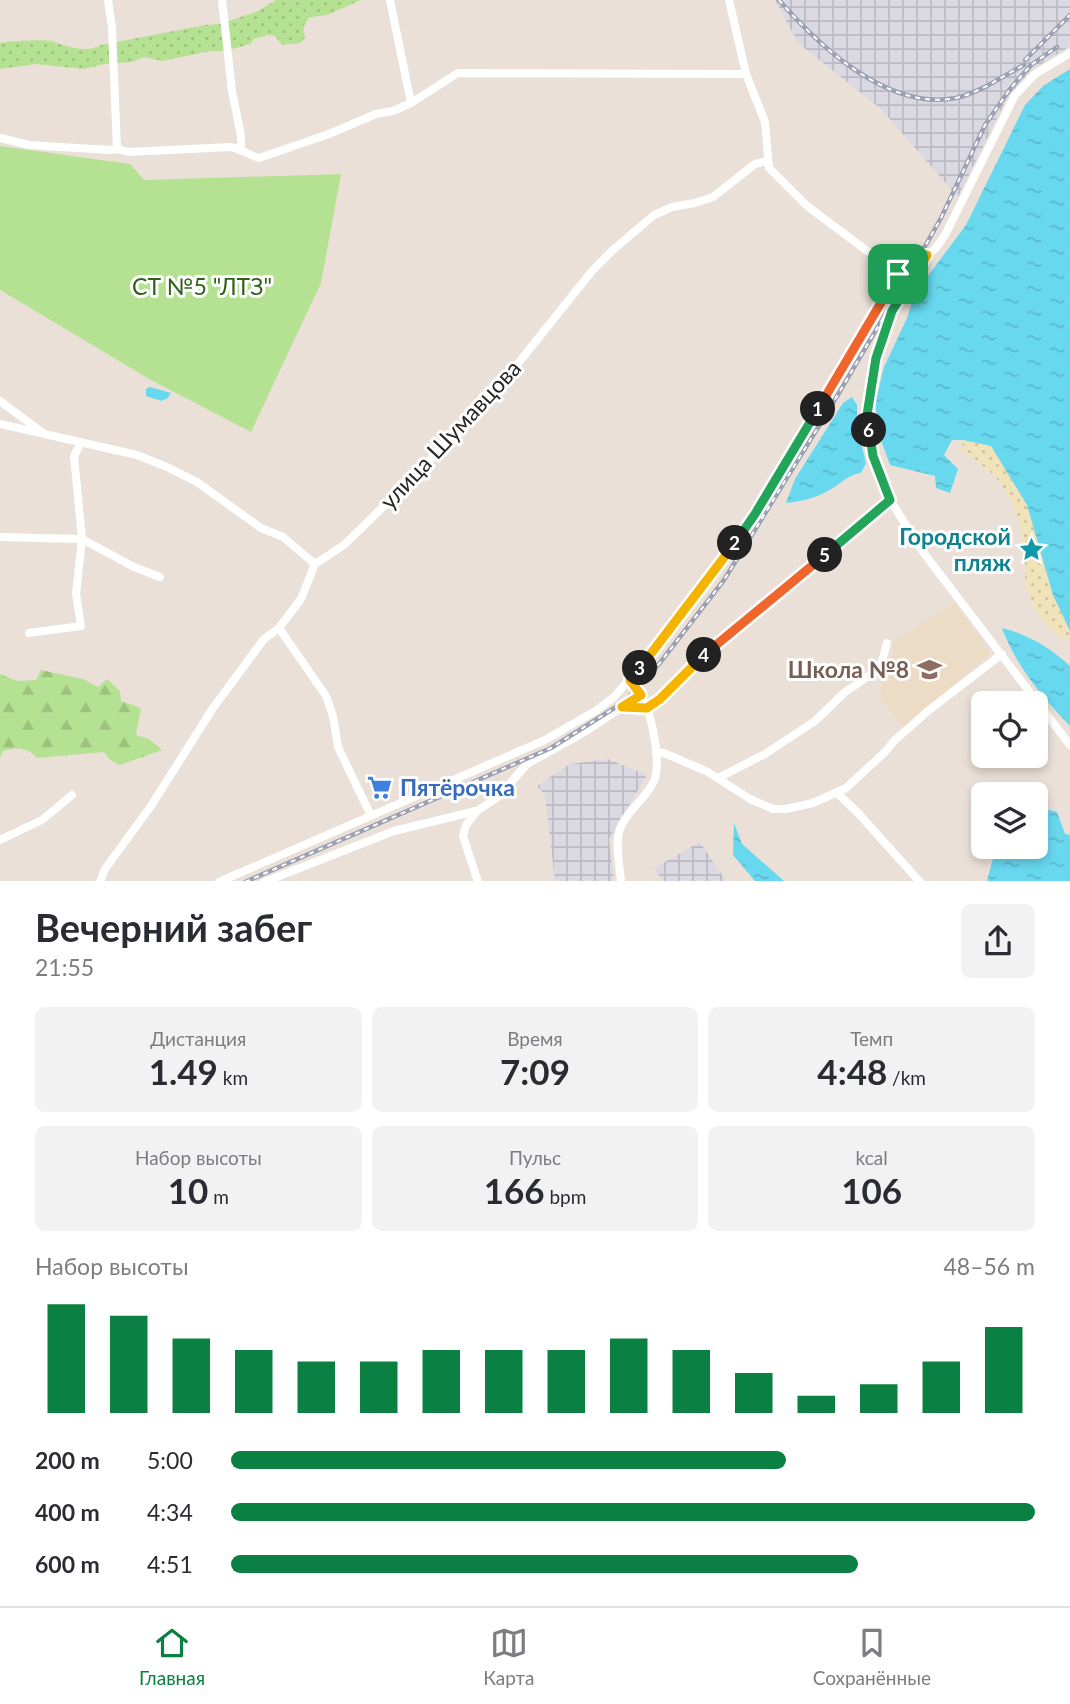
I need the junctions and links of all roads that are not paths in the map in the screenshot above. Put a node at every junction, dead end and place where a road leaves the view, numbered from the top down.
1 (108, 0) edge
2 (222, 0) edge
3 (390, 0) edge
4 (729, 0) edge
5 (1070, 53) edge
6 (746, 74) junction
7 (411, 103) junction
8 (0, 138) edge
9 (117, 149) junction
10 (241, 149) junction
11 (767, 161) junction
12 (927, 255) junction
13 (898, 274) junction
14 (0, 401) edge
15 (0, 424) edge
16 (45, 435) junction
17 (81, 443) junction
18 (890, 500) junction
19 (0, 537) edge
20 (82, 539) junction
21 (315, 564) junction
22 (159, 577) dead end
23 (279, 628) junction
24 (30, 633) dead end
25 (887, 643) dead end
26 (1002, 654) junction
27 (630, 680) junction
28 (641, 695) junction
29 (622, 707) junction
30 (647, 708) junction
31 (1070, 745) edge
32 (656, 752) junction
33 (718, 778) junction
34 (837, 793) junction
35 (72, 795) dead end
36 (477, 811) junction
37 (371, 816) junction
38 (0, 840) edge
39 (100, 881) edge
40 (219, 881) edge
41 (264, 881) edge
42 (478, 881) edge
43 (621, 881) edge
44 (920, 881) edge

1 - 9 street
2 - 10 street
3 - 7 street
4 - 6 street
5 - 12 street
6 - 7 street
6 - 11 street
7 - 10 street
8 - 9 street
9 - 10 street
11 - 13 street
11 - 21 street, улица Шумавцова
12 - 13 street
12 - 18 street
13 - 27 street
14 - 16 street
15 - 16 street
16 - 17 street
17 - 20 street
17 - 21 street
18 - 26 street
18 - 30 street
19 - 20 street
20 - 22 street
20 - 24 street
21 - 23 street
23 - 37 street
23 - 39 street
25 - 33 street
26 - 31 street
26 - 34 street
27 - 28 street
27 - 37 street
28 - 29 street
28 - 30 street
29 - 30 street
29 - 36 street
30 - 32 street
32 - 33 street
32 - 43 street
33 - 34 street
34 - 44 street
35 - 38 street
36 - 41 street
36 - 42 street
37 - 40 street

